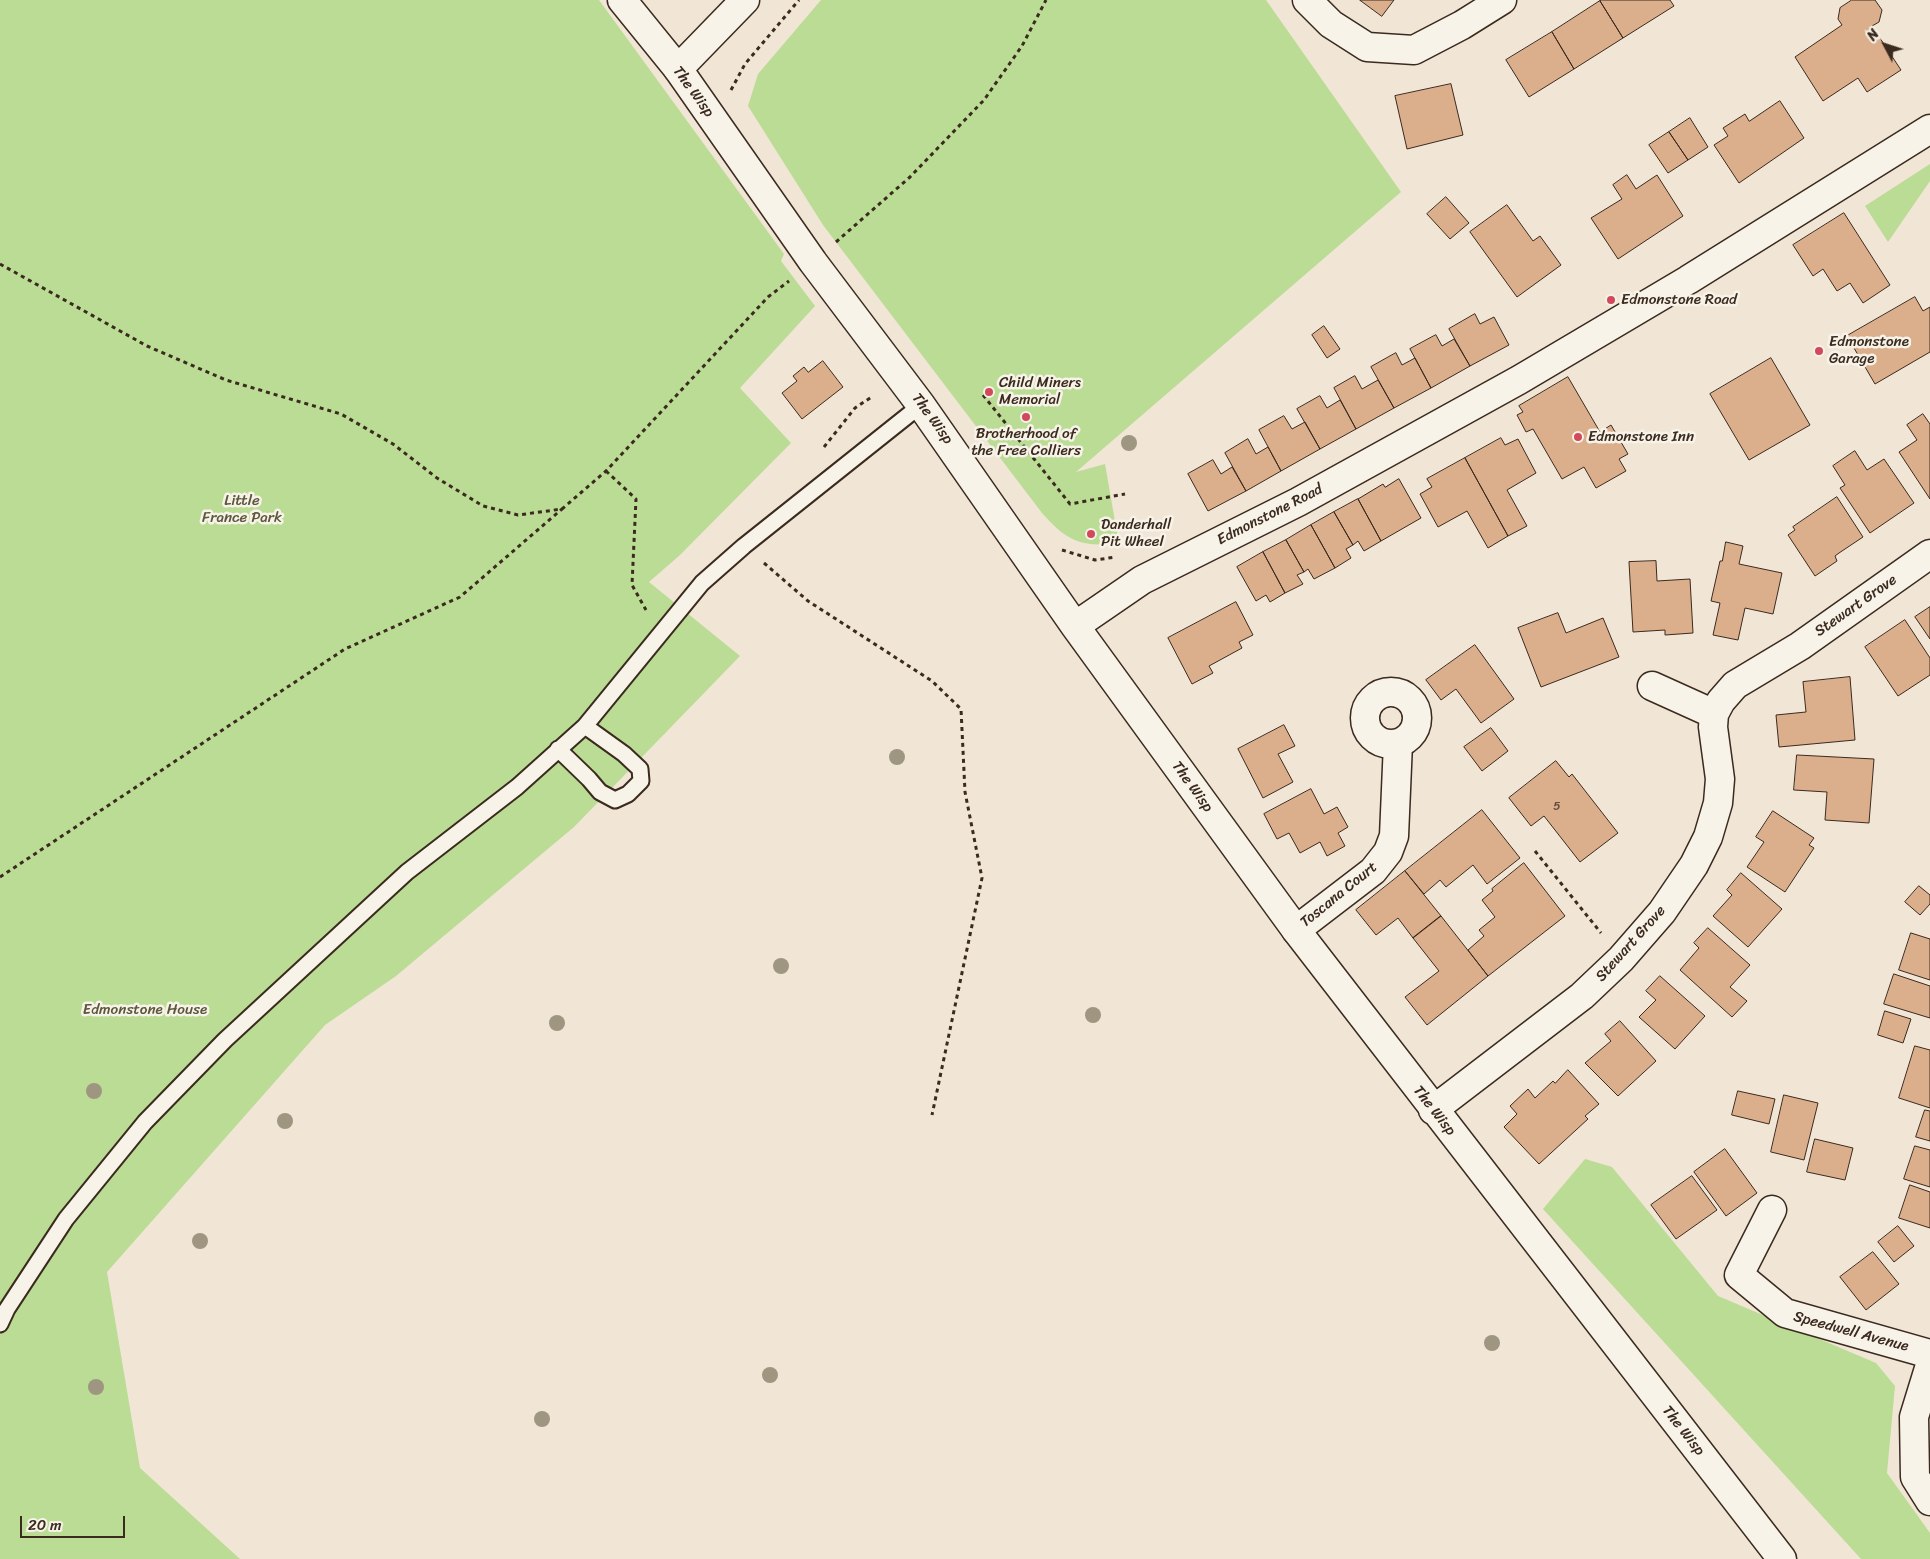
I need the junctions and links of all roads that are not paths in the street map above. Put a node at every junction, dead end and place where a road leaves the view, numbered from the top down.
1 (622, 0) edge
2 (745, 0) edge
3 (1306, 0) edge
4 (1502, 0) edge
5 (678, 69) junction
6 (1930, 129) edge
7 (921, 405) junction
8 (1930, 554) edge
9 (1075, 626) junction
10 (1652, 686) dead end
11 (1714, 714) junction
12 (585, 726) junction
13 (1398, 743) dead end
14 (558, 750) junction
15 (1296, 930) junction
16 (1433, 1110) junction
17 (1772, 1210) dead end
18 (0, 1324) edge
19 (1930, 1354) edge
20 (1930, 1365) edge
21 (1930, 1501) edge
22 (1782, 1559) edge

1 - 5 street, The Wisp
2 - 5 street
3 - 4 street
5 - 7 street, The Wisp
6 - 9 street, Edmonstone Road
7 - 9 street, The Wisp
7 - 12 lane
8 - 11 street, Stewart Grove
9 - 15 street, The Wisp
10 - 11 street
11 - 16 street, Stewart Grove
12 - 14 lane
12 - 14 lane
13 - 15 street, Toscana Court
14 - 18 lane
15 - 16 street, The Wisp
16 - 22 street, The Wisp
17 - 19 street, Speedwell Avenue
20 - 21 street

